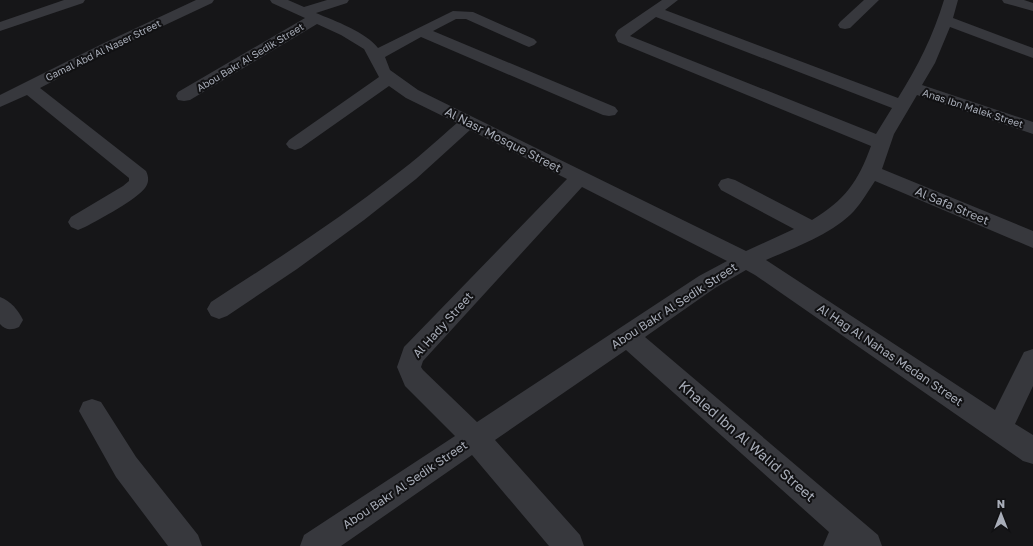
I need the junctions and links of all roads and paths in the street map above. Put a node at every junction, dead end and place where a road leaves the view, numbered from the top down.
1 (78, 0) edge
2 (207, 0) edge
3 (277, 0) edge
4 (342, 0) edge
5 (671, 0) edge
6 (872, 0) edge
7 (1008, 0) edge
8 (1033, 7) edge
9 (948, 10) edge
10 (654, 11) junction
11 (310, 15) junction
12 (845, 25) dead end
13 (0, 27) edge
14 (421, 32) junction
15 (529, 42) dead end
16 (1033, 53) edge
17 (376, 55) junction
18 (388, 78) junction
19 (28, 87) junction
20 (184, 96) dead end
21 (907, 97) junction
22 (0, 102) edge
23 (609, 111) dead end
24 (468, 123) junction
25 (1033, 128) edge
26 (881, 143) junction
27 (295, 144) dead end
28 (871, 172) junction
29 (580, 178) junction
30 (728, 185) dead end
31 (78, 222) dead end
32 (812, 230) junction
33 (1033, 240) edge
34 (746, 260) junction
35 (219, 309) dead end
36 (627, 336) junction
37 (1033, 360) edge
38 (92, 411) dead end
39 (999, 429) junction
40 (475, 438) junction
41 (1033, 451) edge
42 (851, 540) edge
43 (186, 546) edge
44 (315, 546) edge
45 (569, 546) edge

1 - 13 street
2 - 19 street, Gamal Abd Al Naser Street
3 - 11 street, Al Nasr Mosque Street
4 - 11 street, Abou Bakr Al Sedik Street
5 - 10 street
6 - 12 street
7 - 8 street
9 - 16 street
9 - 21 street, Abou Bakr Al Sedik Street
10 - 21 street, Anas Ibn Malek Street
10 - 26 street
11 - 17 street, Al Nasr Mosque Street
11 - 20 street, Abou Bakr Al Sedik Street
14 - 15 street
14 - 17 street
14 - 23 street
17 - 18 street, Al Nasr Mosque Street
18 - 24 street, Al Nasr Mosque Street
18 - 27 street
19 - 22 street, Gamal Abd Al Naser Street
19 - 31 street
21 - 25 street, Anas Ibn Malek Street
21 - 26 street, Abou Bakr Al Sedik Street
24 - 29 street, Al Nasr Mosque Street
24 - 35 street
26 - 28 street, Abou Bakr Al Sedik Street
28 - 32 street, Abou Bakr Al Sedik Street
28 - 33 street, Al Safa Street
29 - 34 street, Al Nasr Mosque Street
29 - 40 street, Al Hady Street
30 - 32 street
32 - 34 street, Abou Bakr Al Sedik Street
34 - 36 street, Abou Bakr Al Sedik Street
34 - 39 street, Al Hag Al Nahas Medan Street
36 - 40 street, Abou Bakr Al Sedik Street
36 - 42 street, Khaled Ibn Al Walid Street
37 - 39 street
38 - 43 street
39 - 41 street, Al Hag Al Nahas Medan Street
40 - 44 street, Abou Bakr Al Sedik Street
40 - 45 street, Al Hady Street

